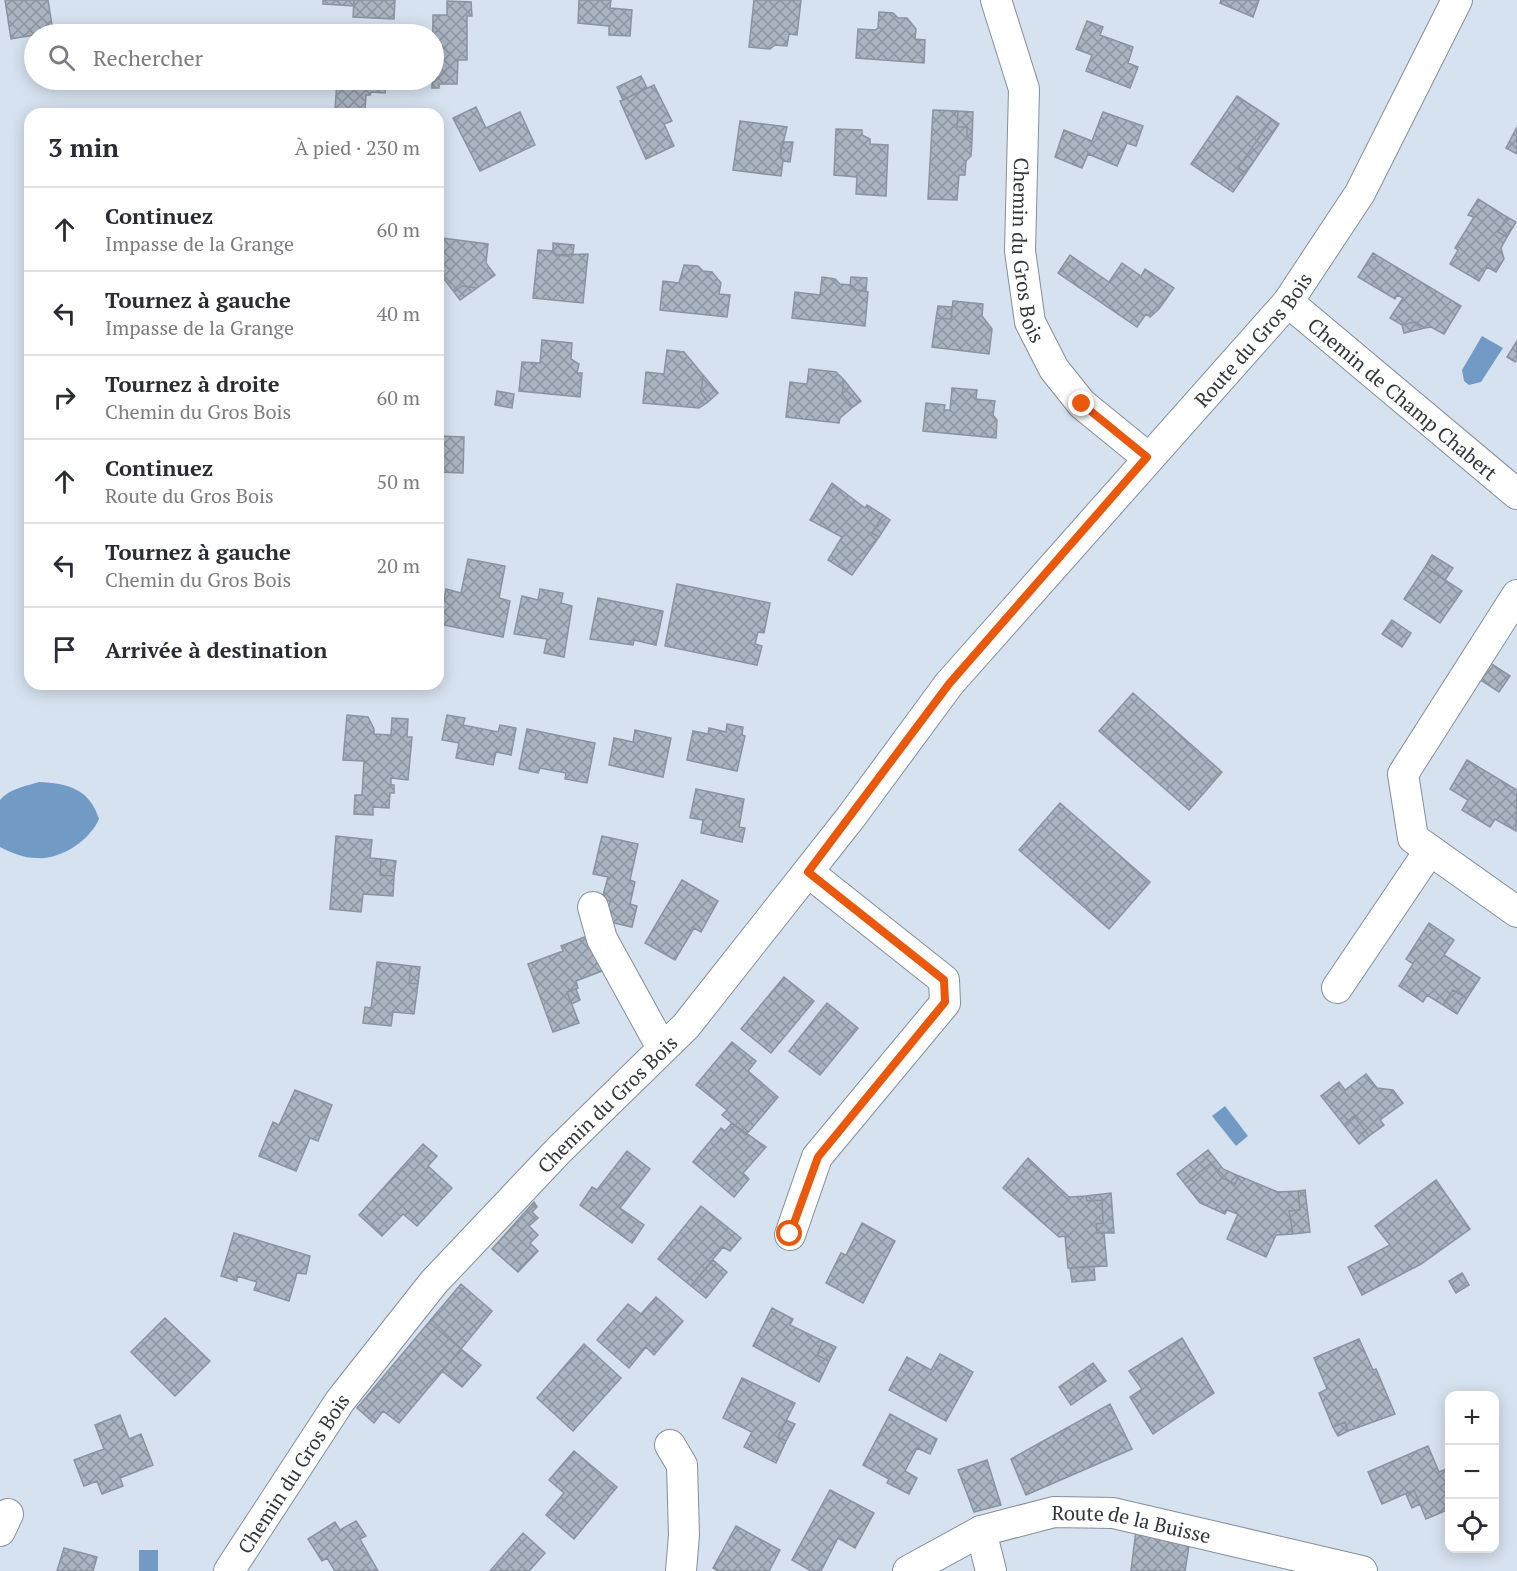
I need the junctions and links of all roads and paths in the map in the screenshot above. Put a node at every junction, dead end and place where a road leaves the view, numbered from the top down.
1 (996, 0) edge
2 (1456, 0) edge
3 (1288, 302) junction
4 (1147, 457) junction
5 (1517, 494) edge
6 (1517, 595) edge
7 (989, 637) joint
8 (1430, 850) junction
9 (808, 872) junction
10 (593, 907) dead end
11 (1517, 912) edge
12 (1337, 988) dead end
13 (662, 1048) junction
14 (790, 1234) dead end
15 (670, 1444) dead end
16 (981, 1531) junction
17 (229, 1571) edge
18 (681, 1571) edge
19 (908, 1571) edge
20 (991, 1571) edge
21 (1362, 1571) edge

1 - 4 street, Chemin du Gros Bois
2 - 3 street, Route du Gros Bois
3 - 4 street, Route du Gros Bois
3 - 5 street, Chemin de Champ Chabert
4 - 7 street, Route du Gros Bois
6 - 8 street
7 - 9 street, Chemin du Gros Bois
8 - 11 street
8 - 12 street
9 - 13 street, Chemin du Gros Bois
9 - 14 street
10 - 13 street
13 - 17 street, Chemin du Gros Bois
15 - 18 street
16 - 19 street, Route de la Buisse
16 - 20 street
16 - 21 street, Route de la Buisse

